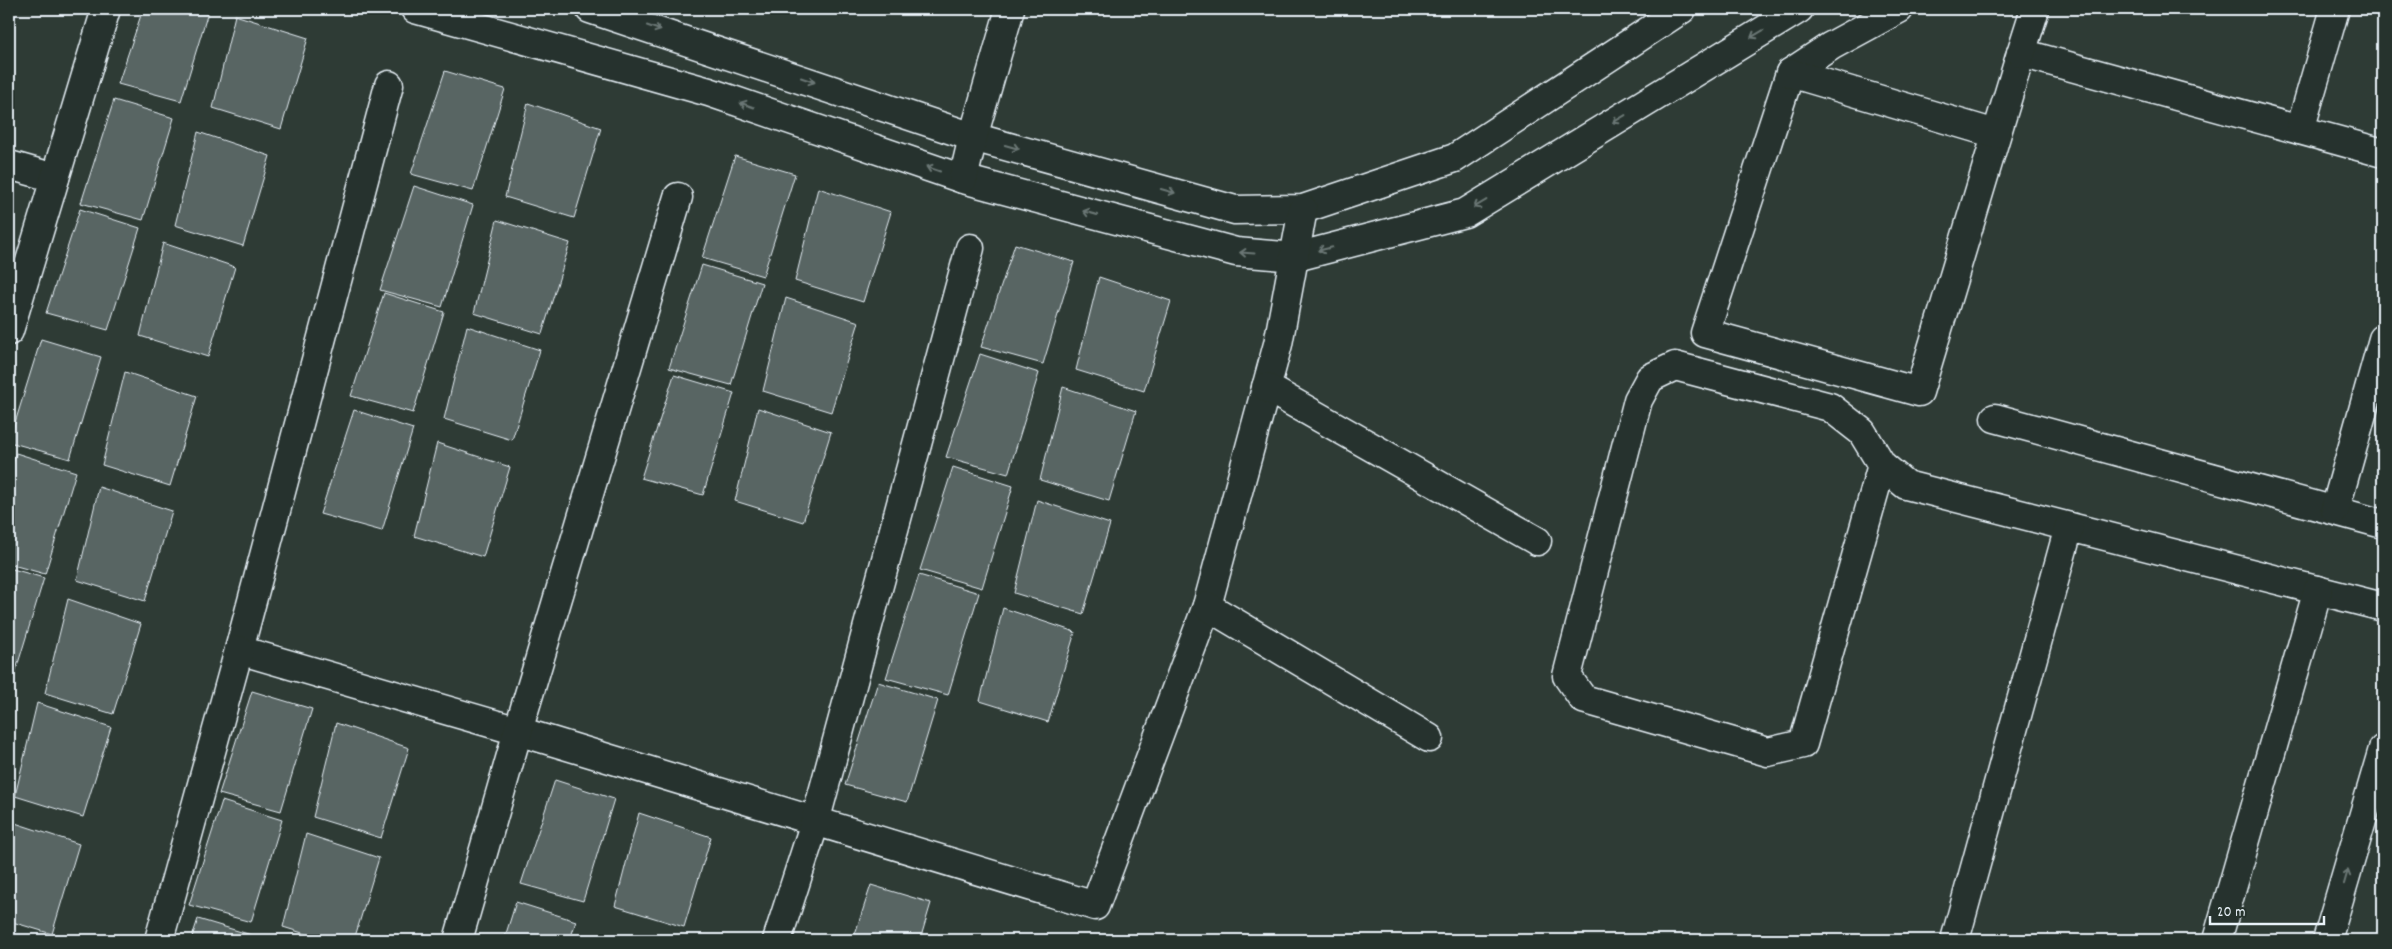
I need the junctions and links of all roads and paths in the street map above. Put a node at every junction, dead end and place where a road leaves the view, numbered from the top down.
1 (106, 9) edge
2 (415, 9) edge
3 (590, 9) edge
4 (1010, 9) edge
5 (1682, 9) edge
6 (1799, 9) edge
7 (1899, 9) edge
8 (2035, 9) edge
9 (2335, 9) edge
10 (2021, 53) junction
11 (1790, 73) junction
12 (390, 85) dead end
13 (2300, 130) junction
14 (1996, 134) junction
15 (973, 137) junction
16 (2383, 153) edge
17 (9, 164) edge
18 (55, 178) junction
19 (963, 179) junction
20 (678, 197) dead end
21 (1303, 209) junction
22 (970, 248) dead end
23 (1296, 257) junction
24 (9, 331) edge
25 (2383, 339) edge
26 (1266, 387) junction
27 (1995, 418) dead end
28 (1882, 465) junction
29 (2335, 510) junction
30 (2383, 524) edge
31 (2069, 527) junction
32 (1537, 541) dead end
33 (2318, 590) junction
34 (1207, 606) junction
35 (2383, 607) edge
36 (239, 650) junction
37 (518, 731) junction
38 (1428, 738) dead end
39 (2383, 749) edge
40 (815, 822) junction
41 (159, 940) edge
42 (458, 940) edge
43 (777, 940) edge
44 (1955, 940) edge
45 (2217, 940) edge
46 (2327, 940) edge

1 - 18 street
19 -> 2 street
3 -> 15 street
4 - 15 street
5 - 21 street
6 -> 23 street
7 - 11 street
8 - 10 street
9 - 13 street
10 - 13 street
10 - 14 street
11 - 14 street
11 - 14 street
12 - 36 street
13 - 16 street
15 - 19 street
15 -> 21 street
17 - 18 street
18 - 24 street
23 -> 19 street
20 - 37 street
21 - 23 street
22 - 40 street
23 - 26 street
25 - 29 street
26 - 32 street
26 - 34 street
27 - 29 street
28 - 28 street
28 - 31 street
29 - 30 street
31 - 33 street
31 - 44 street
33 - 35 street
33 - 45 street
34 - 38 street
34 - 40 street
36 - 37 street
36 - 41 street
37 - 40 street
37 - 42 street
46 -> 39 street
40 - 43 street

